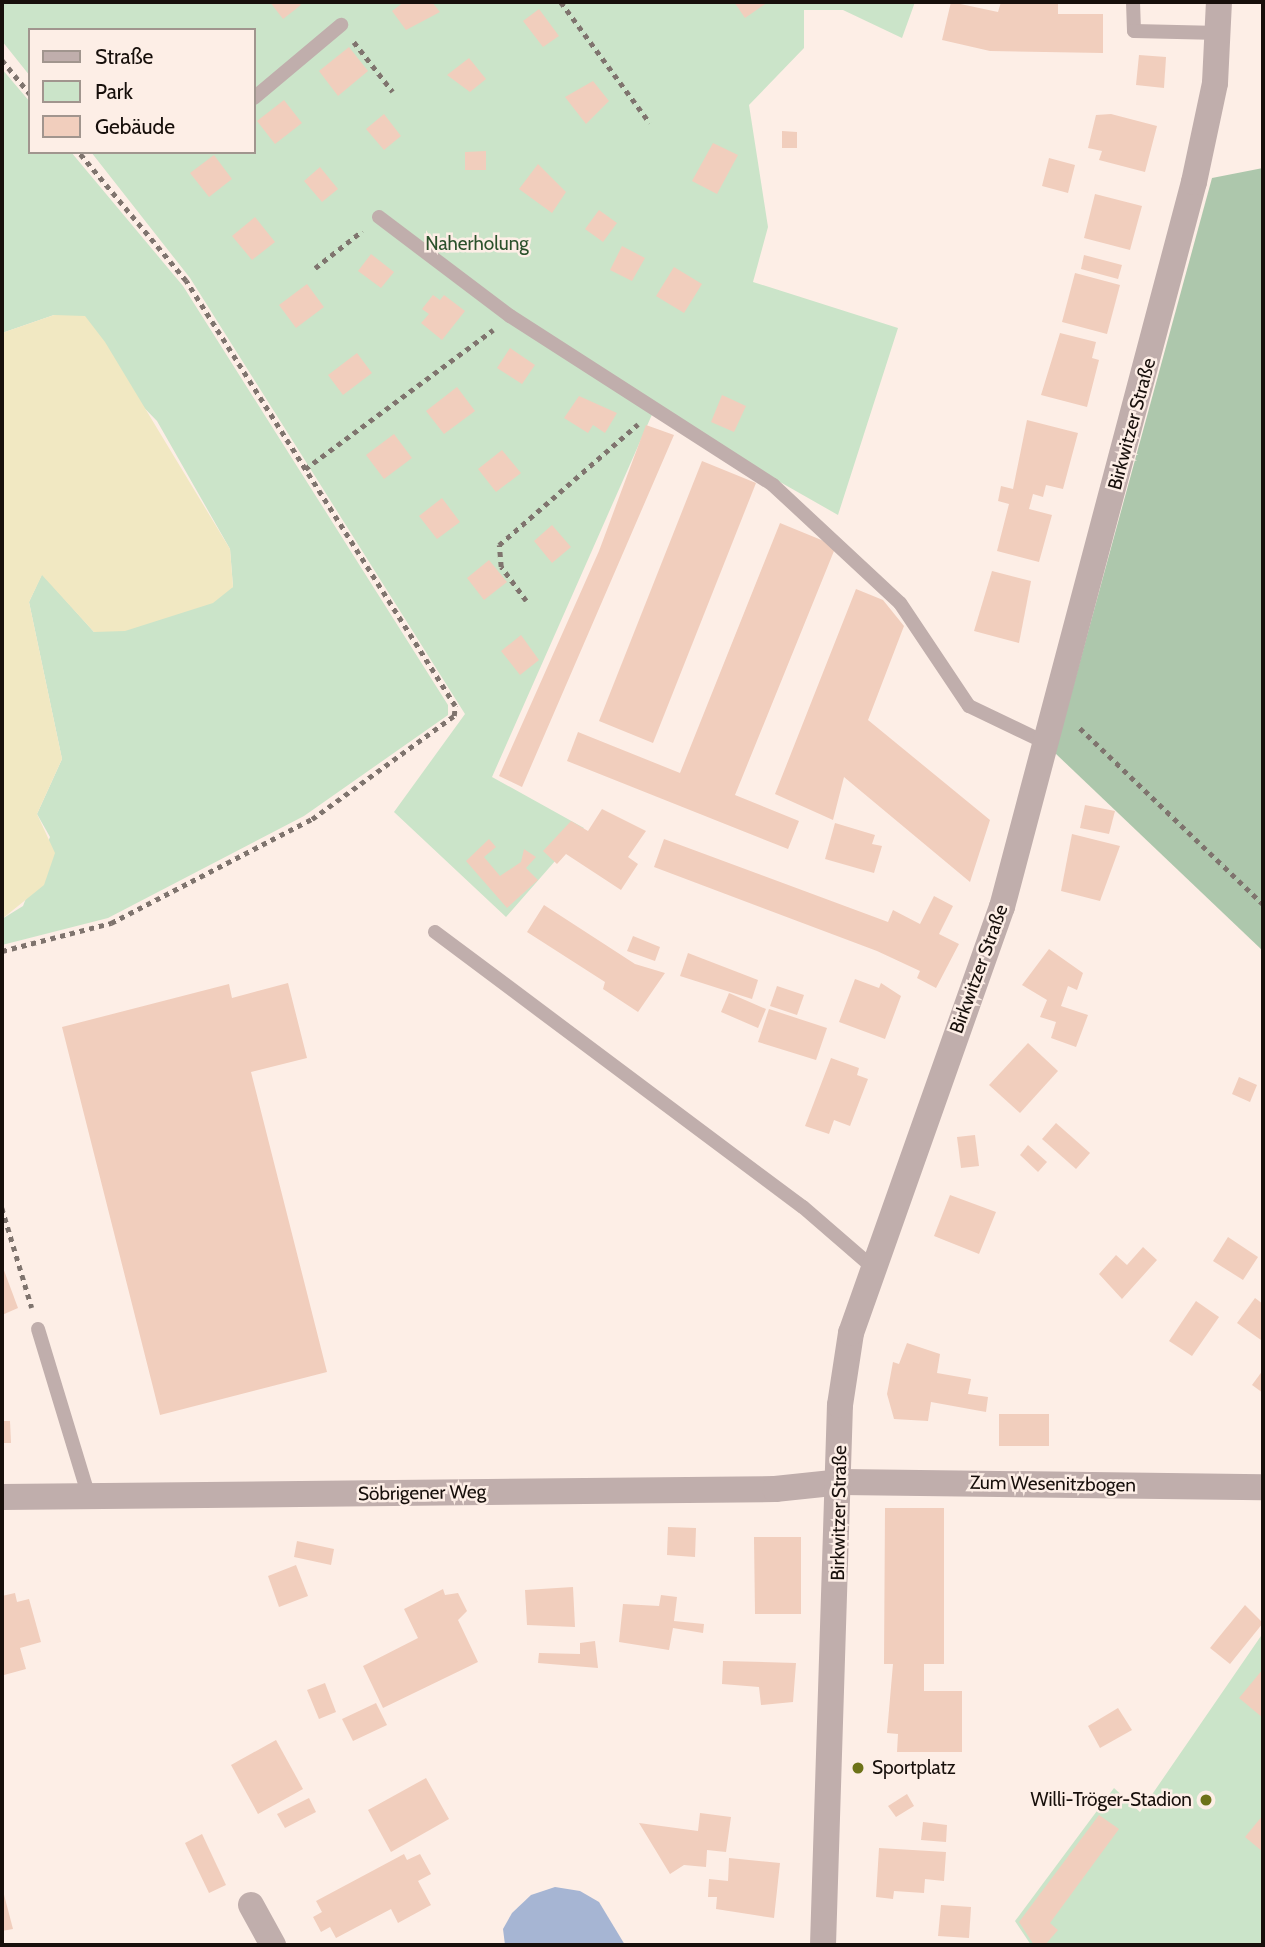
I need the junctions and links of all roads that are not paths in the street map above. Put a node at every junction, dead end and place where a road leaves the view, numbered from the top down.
1 (1133, 2) edge
2 (1219, 2) edge
3 (341, 25) road end
4 (1220, 33) junction
5 (256, 96) edge
6 (379, 217) road end
7 (1042, 741) junction
8 (435, 932) dead end
9 (870, 1265) junction
10 (38, 1329) road end
11 (842, 1482) junction
12 (1263, 1487) edge
13 (2, 1497) edge
14 (89, 1497) junction
15 (251, 1905) dead end
16 (273, 1945) edge
17 (823, 1945) edge

1 - 4 lane
2 - 4 street, Birkwitzer Straße
3 - 5 lane
4 - 7 street, Birkwitzer Straße
6 - 7 lane
7 - 9 street, Birkwitzer Straße
8 - 9 lane
9 - 11 street, Birkwitzer Straße
10 - 14 lane
11 - 12 street, Zum Wesenitzbogen
11 - 14 street, Söbrigener Weg
11 - 17 street, Birkwitzer Straße
13 - 14 street, Söbrigener Weg
15 - 16 street

